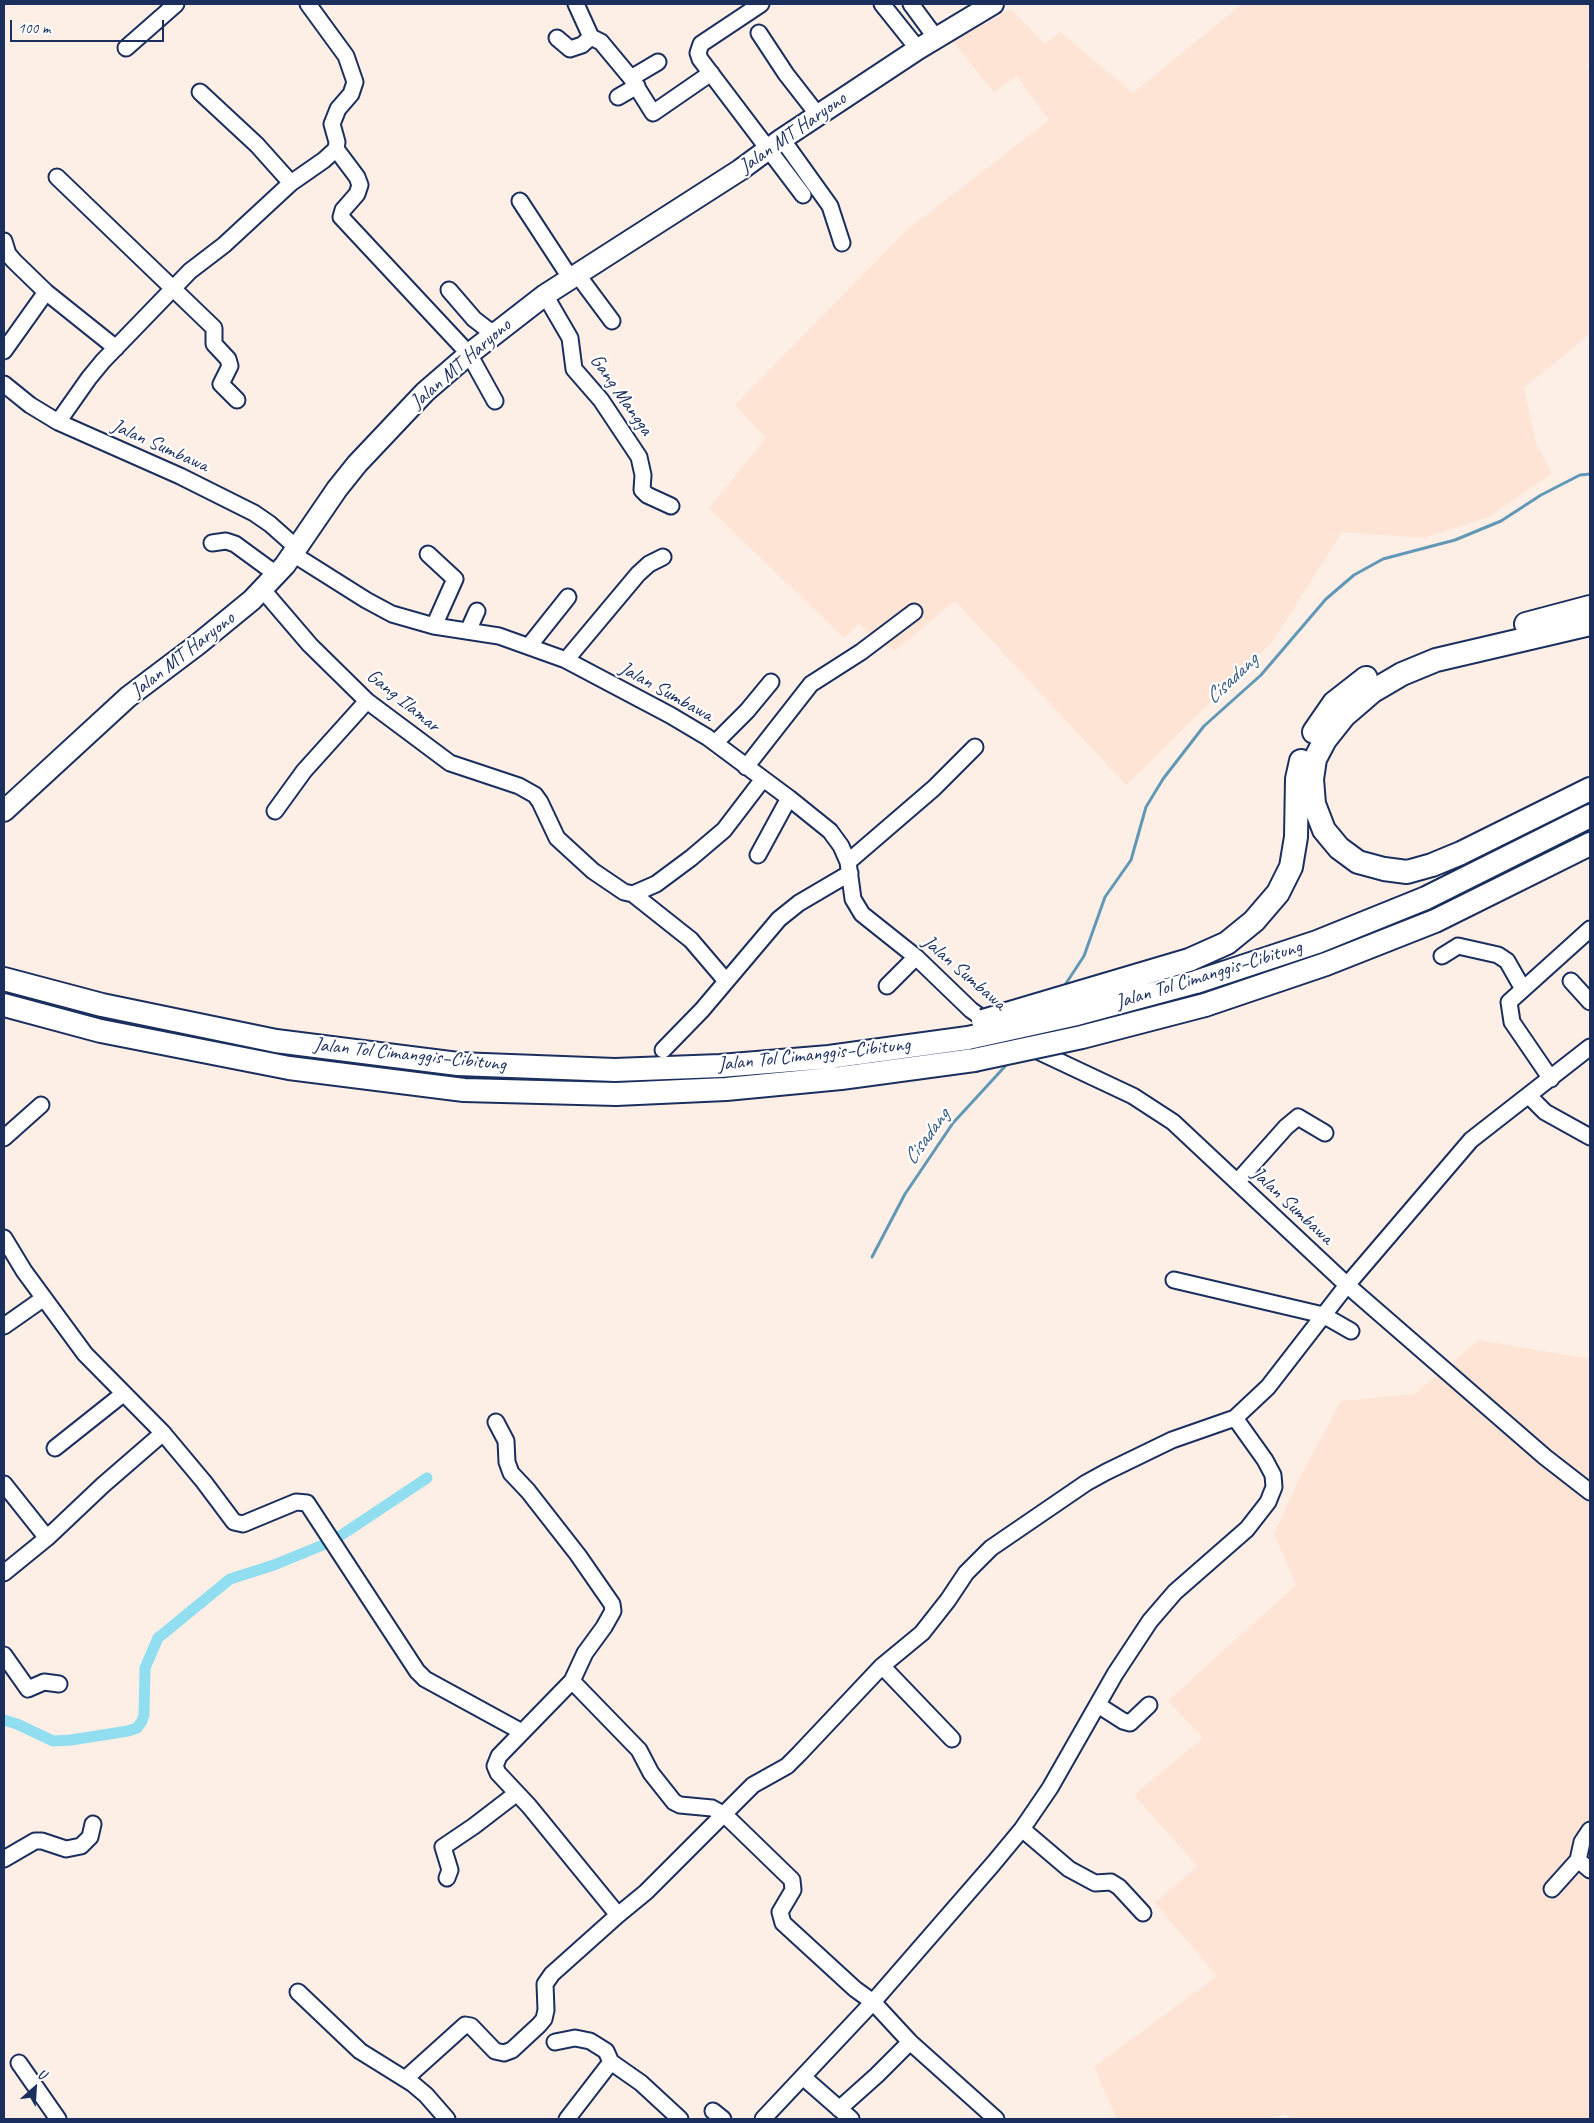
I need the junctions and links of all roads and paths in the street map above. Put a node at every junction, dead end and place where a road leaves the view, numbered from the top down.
1 (176, 4) edge
2 (308, 4) edge
3 (576, 4) edge
4 (761, 4) edge
5 (882, 4) edge
6 (911, 4) edge
7 (993, 4) edge
8 (759, 33) dead end
9 (591, 37) junction
10 (557, 38) dead end
11 (936, 38) junction
12 (126, 48) dead end
13 (918, 49) junction
14 (658, 62) dead end
15 (711, 72) junction
16 (634, 82) junction
17 (200, 92) dead end
18 (618, 97) dead end
19 (818, 115) junction
20 (776, 144) junction
21 (336, 150) junction
22 (57, 177) dead end
23 (291, 183) junction
24 (803, 195) dead end
25 (520, 202) dead end
26 (4, 241) edge
27 (842, 243) dead end
28 (574, 276) junction
29 (174, 288) junction
30 (449, 290) dead end
31 (46, 292) junction
32 (545, 296) junction
33 (612, 321) dead end
34 (496, 332) junction
35 (116, 348) junction
36 (4, 351) edge
37 (469, 354) junction
38 (4, 384) edge
39 (237, 400) dead end
40 (495, 401) dead end
41 (58, 422) junction
42 (671, 506) dead end
43 (212, 543) dead end
44 (295, 551) junction
45 (428, 554) dead end
46 (662, 557) dead end
47 (276, 574) junction
48 (262, 590) junction
49 (568, 597) dead end
50 (1590, 607) edge
51 (477, 611) dead end
52 (914, 612) dead end
53 (1590, 624) edge
54 (434, 626) junction
55 (468, 631) junction
56 (529, 646) junction
57 (566, 660) junction
58 (771, 682) dead end
59 (367, 701) junction
60 (715, 743) junction
61 (975, 747) dead end
62 (746, 766) junction
63 (763, 779) junction
64 (1590, 789) edge
65 (789, 798) junction
66 (4, 809) edge
67 (275, 811) dead end
68 (1590, 816) edge
69 (1590, 844) edge
70 (758, 855) dead end
71 (849, 868) junction
72 (633, 894) junction
73 (1590, 929) edge
74 (1442, 956) dead end
75 (916, 957) junction
76 (4, 979) edge
77 (726, 981) junction
78 (1570, 981) dead end
79 (887, 986) dead end
80 (1523, 989) junction
81 (1590, 1002) edge
82 (4, 1005) edge
83 (968, 1032) junction
84 (1590, 1047) edge
85 (663, 1050) dead end
86 (1550, 1079) junction
87 (1528, 1096) junction
88 (41, 1105) dead end
89 (1324, 1133) dead end
90 (1590, 1137) edge
91 (4, 1138) edge
92 (1237, 1182) junction
93 (4, 1238) edge
94 (1174, 1280) dead end
95 (1347, 1285) junction
96 (44, 1298) junction
97 (1323, 1315) junction
98 (4, 1326) edge
99 (1350, 1331) dead end
100 (123, 1394) junction
101 (1235, 1418) junction
102 (496, 1422) dead end
103 (163, 1434) junction
104 (55, 1448) dead end
105 (4, 1484) edge
106 (1590, 1492) edge
107 (47, 1538) junction
108 (4, 1573) edge
109 (4, 1655) edge
110 (882, 1666) junction
111 (572, 1681) junction
112 (59, 1684) dead end
113 (1098, 1705) junction
114 (1149, 1705) dead end
115 (522, 1732) junction
116 (952, 1739) dead end
117 (517, 1793) junction
118 (724, 1815) junction
119 (93, 1824) dead end
120 (1022, 1829) junction
121 (1590, 1830) edge
122 (4, 1859) edge
123 (1578, 1860) junction
124 (1590, 1870) edge
125 (447, 1878) dead end
126 (1552, 1888) dead end
127 (1143, 1913) dead end
128 (618, 1915) junction
129 (298, 1992) dead end
130 (873, 2002) junction
131 (555, 2042) dead end
132 (910, 2042) junction
133 (611, 2062) junction
134 (19, 2063) dead end
135 (803, 2077) junction
136 (405, 2079) junction
137 (839, 2109) junction
138 (58, 2119) edge
139 (447, 2119) edge
140 (567, 2119) edge
141 (680, 2119) edge
142 (763, 2119) edge
143 (850, 2119) edge
144 (996, 2119) edge

1 - 12 street
2 - 21 street
3 - 9 street
4 - 15 street
5 - 13 street
6 - 11 street
7 - 11 main road, Jalan MT Haryono
8 - 19 street
9 - 10 street
9 - 16 street
11 - 13 main road, Jalan MT Haryono
13 - 19 main road, Jalan MT Haryono
14 - 16 street
15 - 16 street
15 - 20 street
16 - 18 street
17 - 23 street
19 - 20 main road, Jalan MT Haryono
20 - 24 street
20 - 27 street
20 - 28 main road, Jalan MT Haryono
21 - 23 street
21 - 37 street
22 - 29 street
23 - 29 street
25 - 28 street
26 - 31 street
28 - 32 main road, Jalan MT Haryono
28 - 33 street
29 - 35 street
29 - 39 street
30 - 34 street
31 - 35 street
31 - 36 street
32 - 34 main road, Jalan MT Haryono
32 - 42 street, Gang Mangga
34 - 37 main road, Jalan MT Haryono
35 - 41 street
37 - 40 street
37 - 44 main road, Jalan MT Haryono
38 - 41 street, Jalan Sumbawa
41 - 44 street, Jalan Sumbawa
43 - 47 street
44 - 47 main road, Jalan MT Haryono
44 - 54 street, Jalan Sumbawa
45 - 54 street
46 - 57 street
47 - 48 main road, Jalan MT Haryono
48 - 59 street, Gang Ilamar
48 - 66 main road, Jalan MT Haryono
49 - 56 street
50 - 83 highway, bridge
51 - 55 street
52 - 62 street
53 - 64 highway
54 - 55 street, Jalan Sumbawa
55 - 56 street, Jalan Sumbawa
56 - 57 street, Jalan Sumbawa
57 - 60 street, Jalan Sumbawa
58 - 60 street
59 - 67 street
59 - 72 street, Gang Ilamar
60 - 62 street, Jalan Sumbawa
61 - 71 street
62 - 63 street, Jalan Sumbawa
63 - 65 street, Jalan Sumbawa
63 - 72 street
65 - 70 street
65 - 71 street, Jalan Sumbawa
68 - 83 highway, Jalan Tol Cimanggis–Cibitung, bridge
69 - 82 highway, Jalan Tol Cimanggis–Cibitung, bridge
71 - 75 street, Jalan Sumbawa
71 - 77 street
72 - 77 street, Gang Ilamar
73 - 80 street
74 - 80 street
75 - 79 street
75 - 92 street, Jalan Sumbawa
76 - 83 highway, Jalan Tol Cimanggis–Cibitung
77 - 85 street
78 - 81 street
80 - 86 street
84 - 86 street
86 - 87 street
87 - 90 street
87 - 95 street
88 - 91 street
89 - 92 street
92 - 95 street, Jalan Sumbawa
93 - 96 street
94 - 97 street
95 - 97 street
95 - 106 street, Jalan Sumbawa
96 - 98 street
96 - 100 street
97 - 99 street
97 - 101 street
100 - 103 street
100 - 104 street
101 - 110 street
101 - 113 street
102 - 111 street
103 - 107 street
103 - 115 street
105 - 107 street
107 - 108 street
109 - 112 street
110 - 116 street
110 - 118 street
111 - 115 street
111 - 118 street
113 - 114 street
113 - 120 street
115 - 117 street
117 - 125 street
117 - 128 street
118 - 128 street
118 - 130 street
119 - 122 street
120 - 127 street
120 - 130 street
121 - 123 street
123 - 124 street
123 - 126 street
128 - 136 street
129 - 136 street
130 - 132 street
130 - 135 street
131 - 133 street
132 - 137 street
132 - 144 street
133 - 140 street
133 - 141 street
134 - 138 street
135 - 137 street
135 - 142 street
136 - 139 street
137 - 143 street

